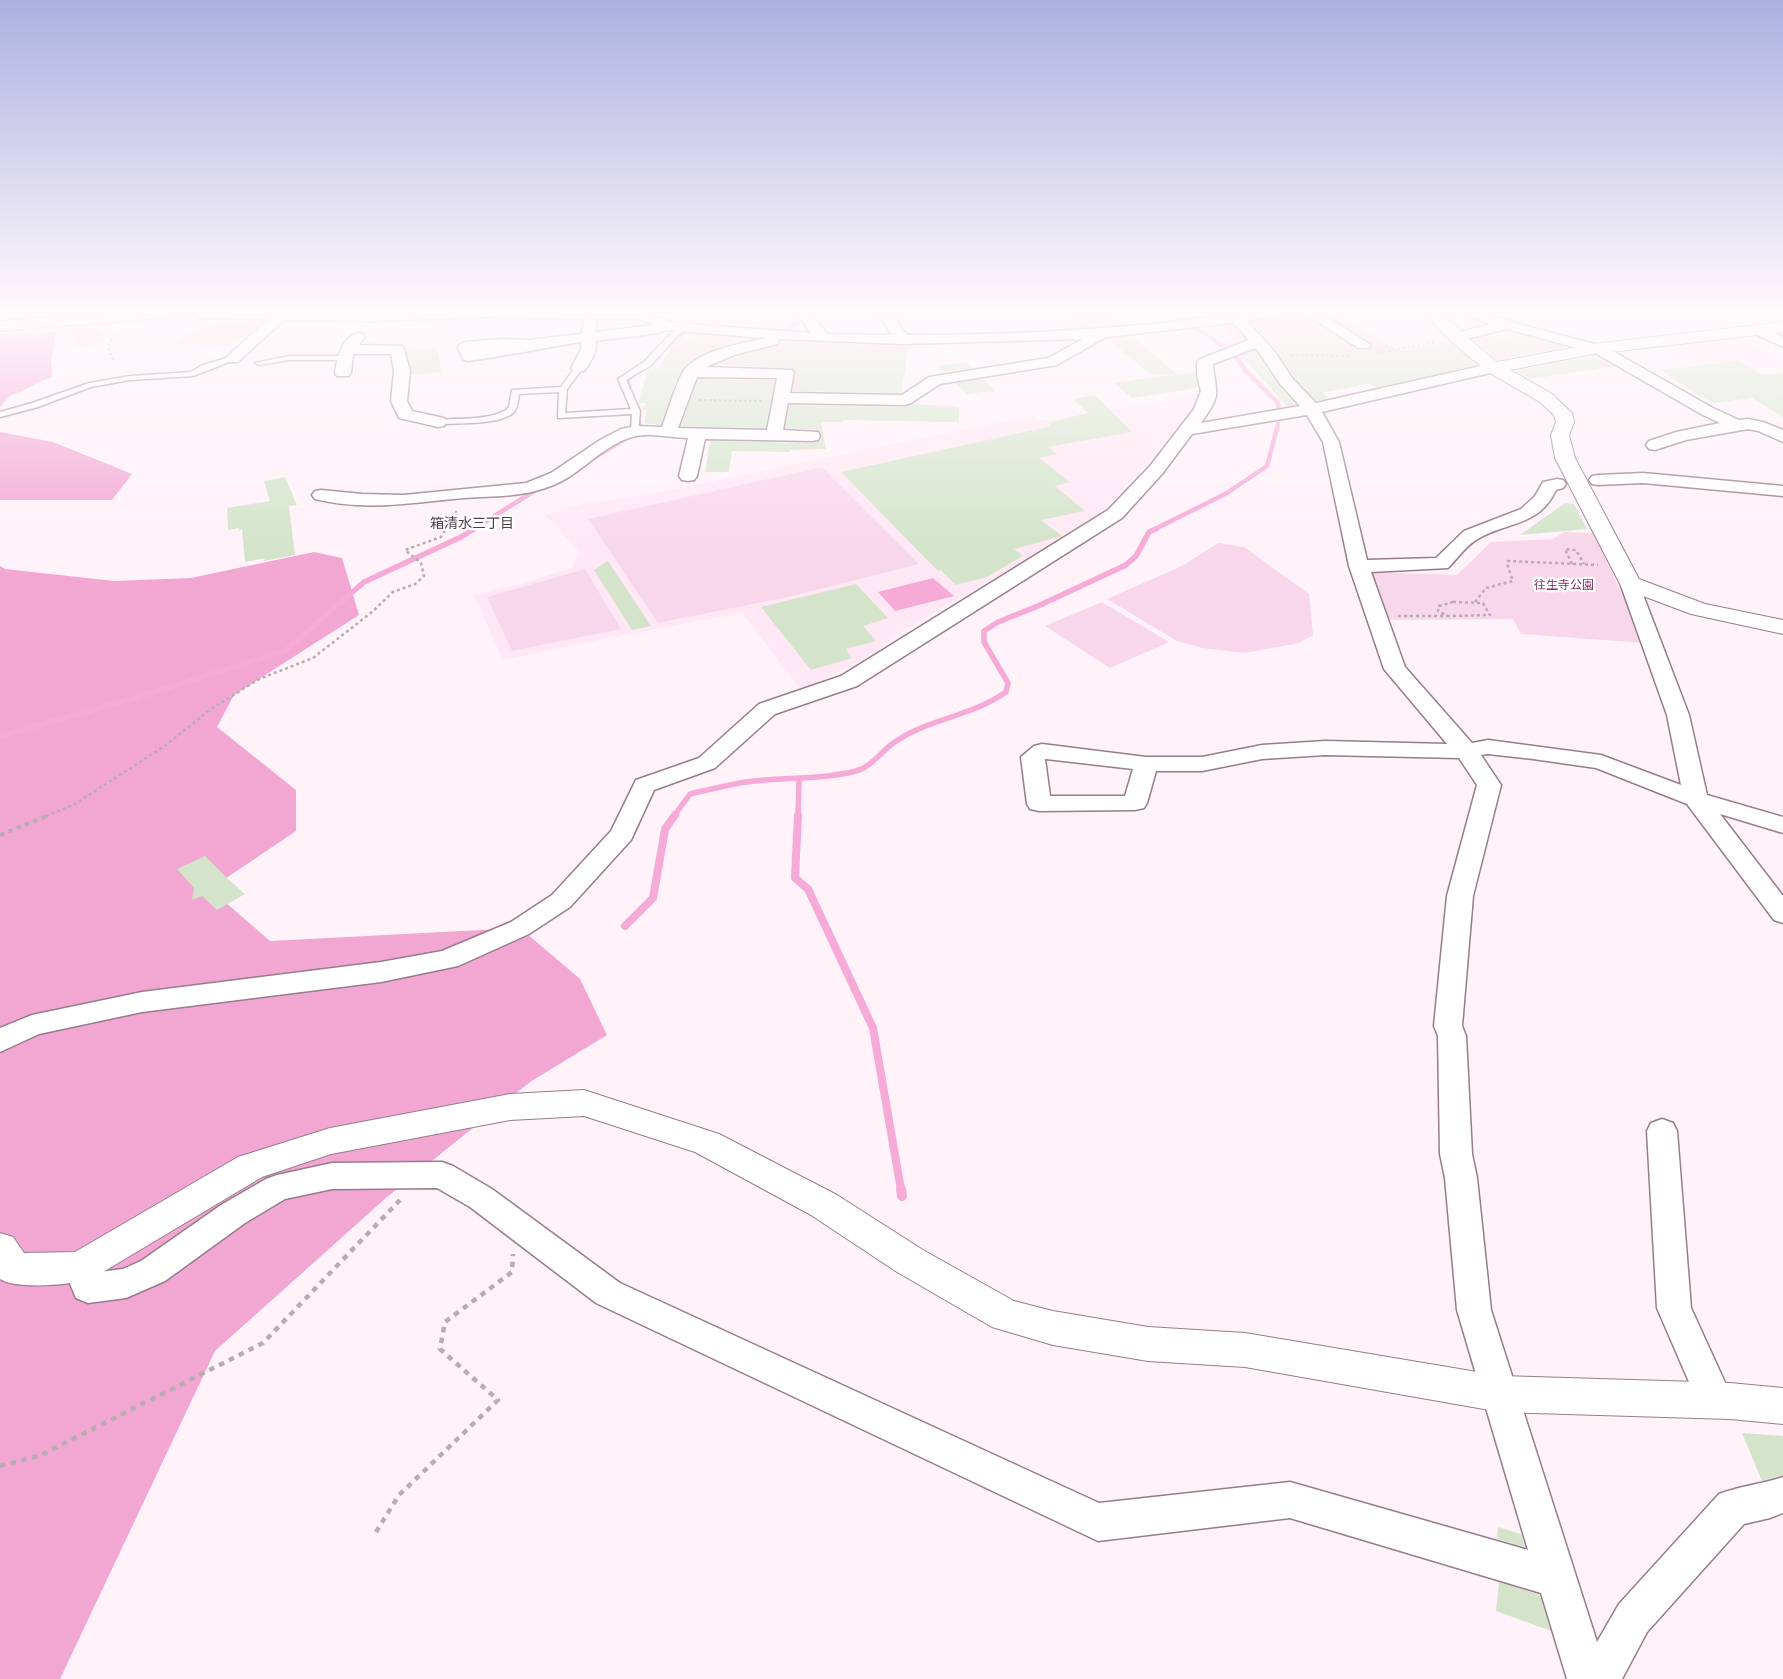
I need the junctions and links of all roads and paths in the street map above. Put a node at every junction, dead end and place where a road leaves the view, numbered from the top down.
1 (77, 389) edge
2 (400, 389) edge
3 (627, 389) edge
4 (685, 389) edge
5 (783, 389) edge
6 (921, 389) edge
7 (1209, 389) edge
8 (1294, 389) edge
9 (1399, 389) edge
10 (1531, 389) edge
11 (1668, 389) edge
12 (563, 390) joint
13 (681, 400) junction
14 (781, 400) junction
15 (1312, 409) junction
16 (636, 411) junction
17 (0, 414) edge
18 (438, 422) joint
19 (1738, 425) junction
20 (1187, 430) junction
21 (636, 432) junction
22 (668, 433) junction
23 (698, 434) junction
24 (774, 435) junction
25 (812, 436) dead end
26 (1783, 437) edge
27 (1655, 445) dead end
28 (688, 476) dead end
29 (1598, 480) dead end
30 (1557, 484) dead end
31 (1783, 491) edge
32 (468, 492) junction
33 (321, 495) dead end
34 (1572, 564) junction
35 (1585, 564) junction
36 (1359, 566) junction
37 (1625, 575) junction
38 (1474, 603) junction
39 (1375, 616) junction
40 (1448, 616) junction
41 (1783, 627) edge
42 (1466, 751) junction
43 (1146, 764) junction
44 (1696, 799) junction
45 (1783, 825) edge
46 (0, 835) edge
47 (1783, 914) edge
48 (0, 1040) edge
49 (1662, 1131) dead end
50 (404, 1196) dead end
51 (514, 1223) junction
52 (0, 1248) edge
53 (80, 1267) junction
54 (1501, 1394) junction
55 (1715, 1400) junction
56 (1783, 1406) edge
57 (0, 1466) edge
58 (1783, 1495) edge
59 (376, 1532) dead end
60 (1557, 1578) junction
61 (1588, 1679) edge
62 (1599, 1679) edge

1 - 17 lane
2 - 18 street
3 - 16 lane
4 - 13 street
5 - 14 street
6 - 14 street
7 - 20 street
8 - 15 street
9 - 15 street
10 - 37 street
11 - 19 street
12 - 16 lane
12 - 18 lane
13 - 14 path
13 - 22 street
14 - 24 street
15 - 20 street
15 - 36 street
16 - 21 lane
19 - 26 street
19 - 27 street
20 - 48 street
21 - 22 street
21 - 32 street
22 - 23 street
23 - 24 street
23 - 28 street
24 - 25 street
29 - 31 street
30 - 36 street
32 - 33 street
32 - 46 path
34 - 35 path
34 - 35 path
34 - 38 path
35 - 37 path
36 - 39 street
37 - 41 street
37 - 44 street
38 - 40 path
38 - 40 path
39 - 40 path
39 - 42 street
42 - 43 street
42 - 44 street
42 - 54 street
43 - 43 street
44 - 45 street
44 - 47 street
49 - 55 street
50 - 57 path
51 - 53 street
51 - 59 path
51 - 60 street
52 - 53 street
53 - 54 street
54 - 55 street
54 - 60 street
55 - 56 street
58 - 62 street
60 - 61 street

